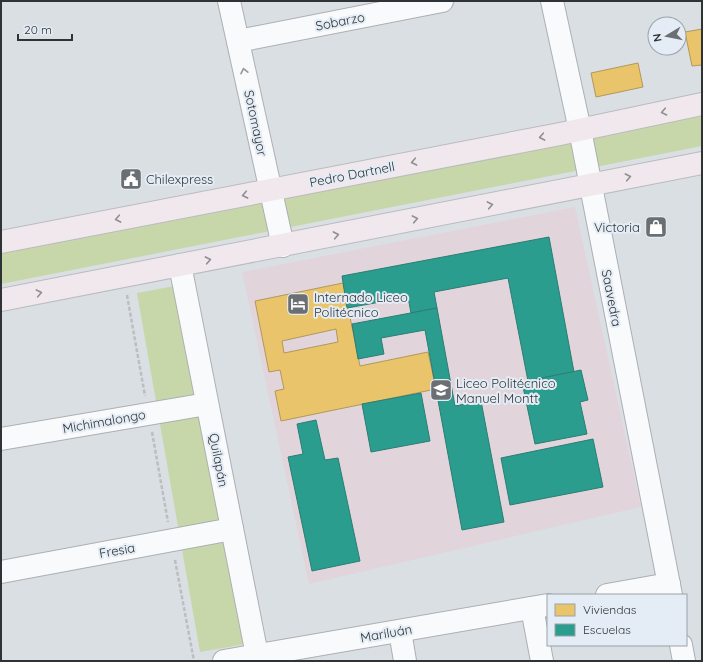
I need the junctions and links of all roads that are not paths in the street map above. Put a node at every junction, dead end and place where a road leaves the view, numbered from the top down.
1 (229, 1) edge
2 (442, 1) edge
3 (552, 1) edge
4 (238, 41) junction
5 (702, 104) edge
6 (580, 130) junction
7 (702, 163) edge
8 (590, 185) junction
9 (271, 190) junction
10 (1, 242) edge
11 (283, 246) junction
12 (180, 265) junction
13 (1, 300) edge
14 (207, 404) junction
15 (1, 439) edge
16 (232, 529) junction
17 (1, 572) edge
18 (670, 590) edge
19 (620, 594) edge
20 (540, 607) edge
21 (400, 631) junction
22 (681, 646) edge
23 (267, 656) edge
24 (224, 661) edge
25 (405, 661) edge
26 (542, 661) edge
27 (684, 661) edge

1 - 4 street, Sotomayor
2 - 4 street, Sobarzo
3 - 6 street, Saavedra
9 -> 4 street, Sotomayor
5 -> 6 main road, Pedro Dartnell
6 - 8 street, Saavedra
6 -> 9 main road, Pedro Dartnell
8 -> 7 main road
11 -> 8 main road
8 - 18 street, Saavedra
9 -> 10 main road, Pedro Dartnell
9 - 11 street, Sotomayor
12 -> 11 main road
13 -> 12 main road
12 - 14 street, Quilapán
14 - 15 street, Michimalongo
14 - 16 street, Quilapán
16 - 17 street, Fresia
16 - 23 street, Quilapán
18 - 19 street
20 - 21 street, Mariluán
20 - 26 street
21 - 23 street, Mariluán
21 - 25 street
22 - 27 street
23 - 24 street, Mariluán

